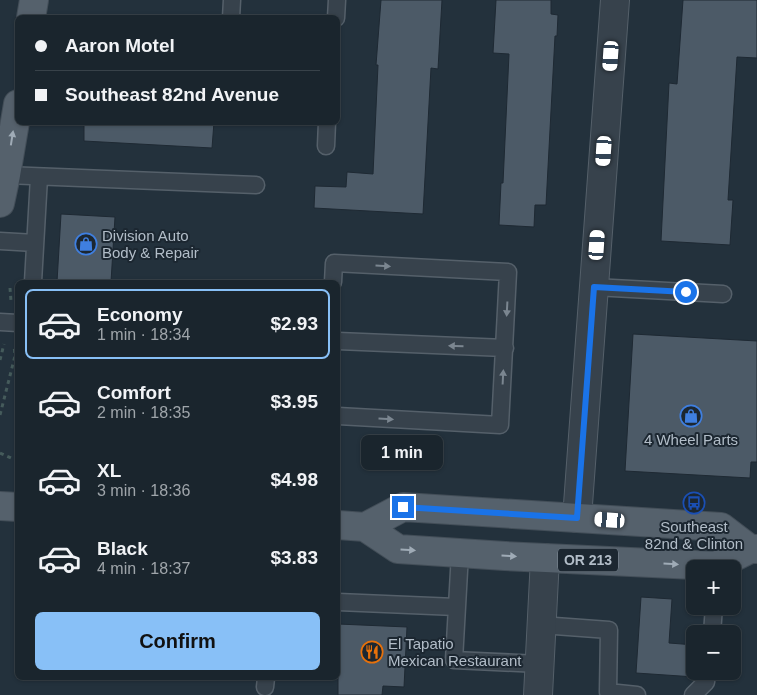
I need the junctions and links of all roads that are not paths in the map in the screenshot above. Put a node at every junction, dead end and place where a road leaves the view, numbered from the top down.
1 (34, 0) edge
2 (232, 0) edge
3 (338, 0) edge
4 (615, 0) edge
5 (32, 15) edge
6 (231, 15) edge
7 (336, 15) edge
8 (15, 122) edge
9 (327, 125) edge
10 (326, 146) dead end
11 (6, 175) junction
12 (39, 177) junction
13 (256, 185) dead end
14 (0, 203) edge
15 (0, 241) edge
16 (35, 243) junction
17 (33, 280) edge
18 (333, 280) edge
19 (594, 287) junction
20 (723, 294) dead end
21 (0, 322) edge
22 (15, 323) edge
23 (340, 341) edge
24 (504, 348) junction
25 (340, 416) edge
26 (0, 506) edge
27 (15, 507) edge
28 (577, 518) junction
29 (340, 525) edge
30 (366, 528) junction
31 (754, 549) edge
32 (460, 553) junction
33 (545, 558) junction
34 (732, 560) edge
35 (686, 566) edge
36 (340, 602) edge
37 (456, 607) junction
38 (541, 625) junction
39 (539, 664) junction
40 (706, 680) edge
41 (538, 695) edge
42 (638, 695) edge
43 (693, 695) edge

1 - 5 main road
2 - 6 lane
3 - 7 lane
4 - 19 street
11 -> 8 main road
9 - 10 lane
11 - 12 lane
11 - 14 main road
12 - 13 lane
12 - 16 lane
15 - 16 lane
16 - 17 lane
18 -> 24 lane
19 - 20 lane
19 - 28 street
21 - 22 lane
24 -> 23 lane
25 -> 24 lane
26 - 27 main road
28 - 30 main road, OR 213
28 - 31 main road, OR 213
29 - 30 main road, OR 213
30 -> 32 main road, OR 213
31 - 34 main road, OR 213
32 -> 33 main road, OR 213
32 - 37 lane
33 -> 35 main road, OR 213
33 - 38 street
36 - 37 lane
37 - 39 lane
38 - 39 street
38 - 42 lane
39 - 41 street
40 - 43 lane

